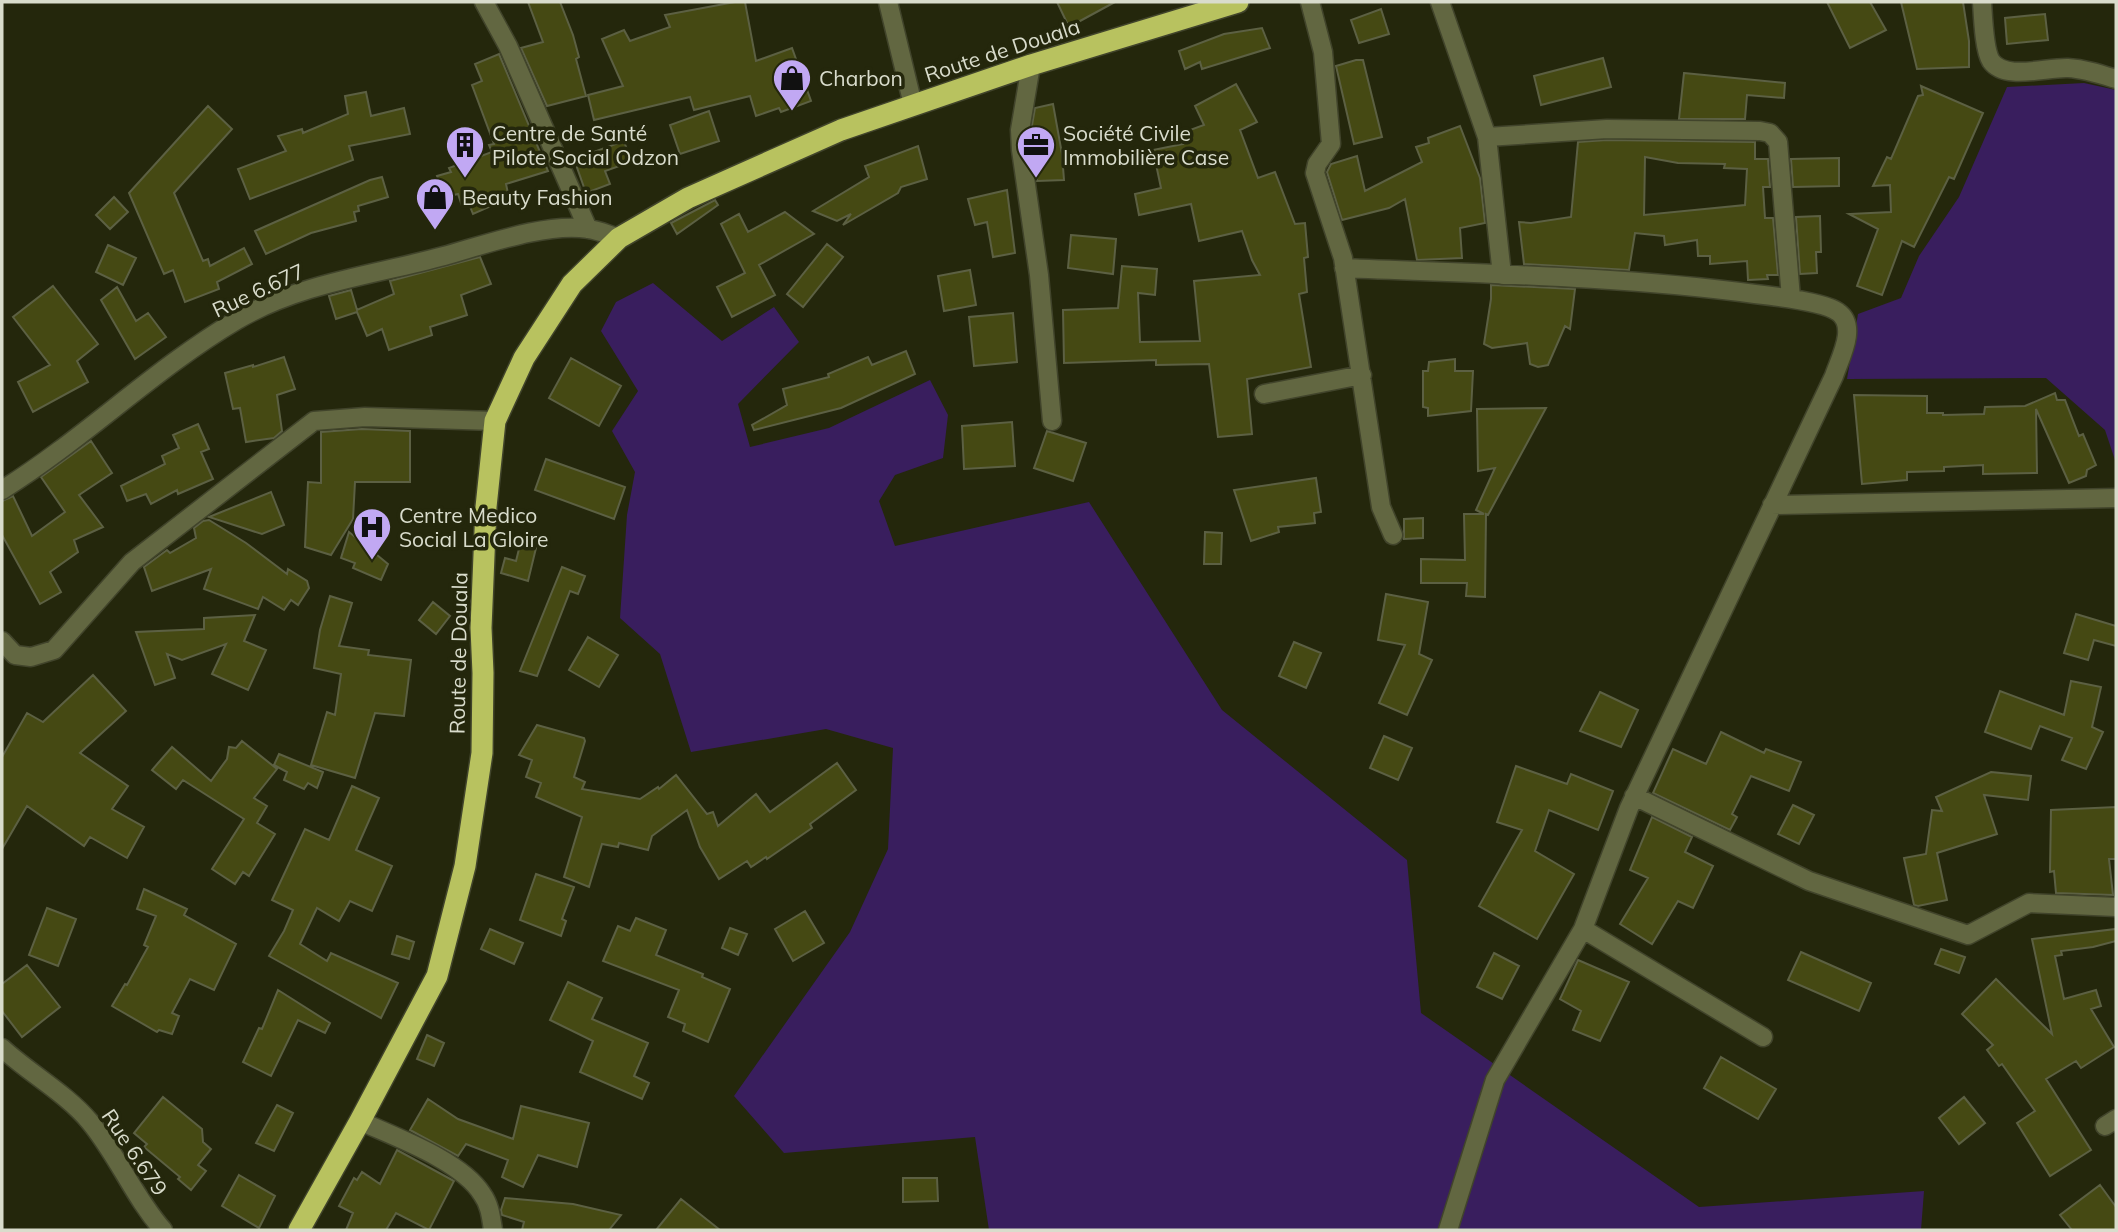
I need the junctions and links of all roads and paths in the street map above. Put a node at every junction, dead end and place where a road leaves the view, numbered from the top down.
1 (484, 2) edge
2 (888, 2) edge
3 (1310, 2) edge
4 (1440, 2) edge
5 (1982, 2) edge
6 (1225, 3) edge
7 (1031, 65) junction
8 (2116, 79) edge
9 (913, 105) junction
10 (1487, 137) junction
11 (588, 229) junction
12 (619, 238) junction
13 (1344, 268) junction
14 (1502, 275) junction
15 (1791, 298) junction
16 (1362, 375) junction
17 (1264, 394) dead end
18 (495, 421) junction
19 (1052, 421) dead end
20 (2, 490) edge
21 (2116, 498) edge
22 (1772, 505) junction
23 (1393, 535) dead end
24 (2, 641) edge
25 (1634, 796) junction
26 (2116, 907) edge
27 (1583, 929) junction
28 (1763, 1037) dead end
29 (2, 1048) edge
30 (360, 1121) junction
31 (163, 1230) edge
32 (299, 1230) edge
33 (493, 1230) edge
34 (1448, 1230) edge

1 - 11 street
2 - 9 street
3 - 13 street
4 - 10 street
5 - 8 street
6 - 7 highway, Route de Douala
7 - 9 highway, Route de Douala
7 - 19 street
9 - 12 highway, Route de Douala
10 - 14 street
10 - 15 street
11 - 12 street, Rue 6.677
11 - 20 street, Rue 6.677
12 - 18 highway, Route de Douala
13 - 14 street
13 - 16 street
14 - 15 street
15 - 22 street
16 - 17 street
16 - 23 street
18 - 24 street
18 - 30 highway, Route de Douala
21 - 22 street
22 - 25 street
25 - 26 street
25 - 27 street
27 - 28 street
27 - 34 street
29 - 31 street, Rue 6.679
30 - 32 highway, Route de Douala
30 - 33 street

